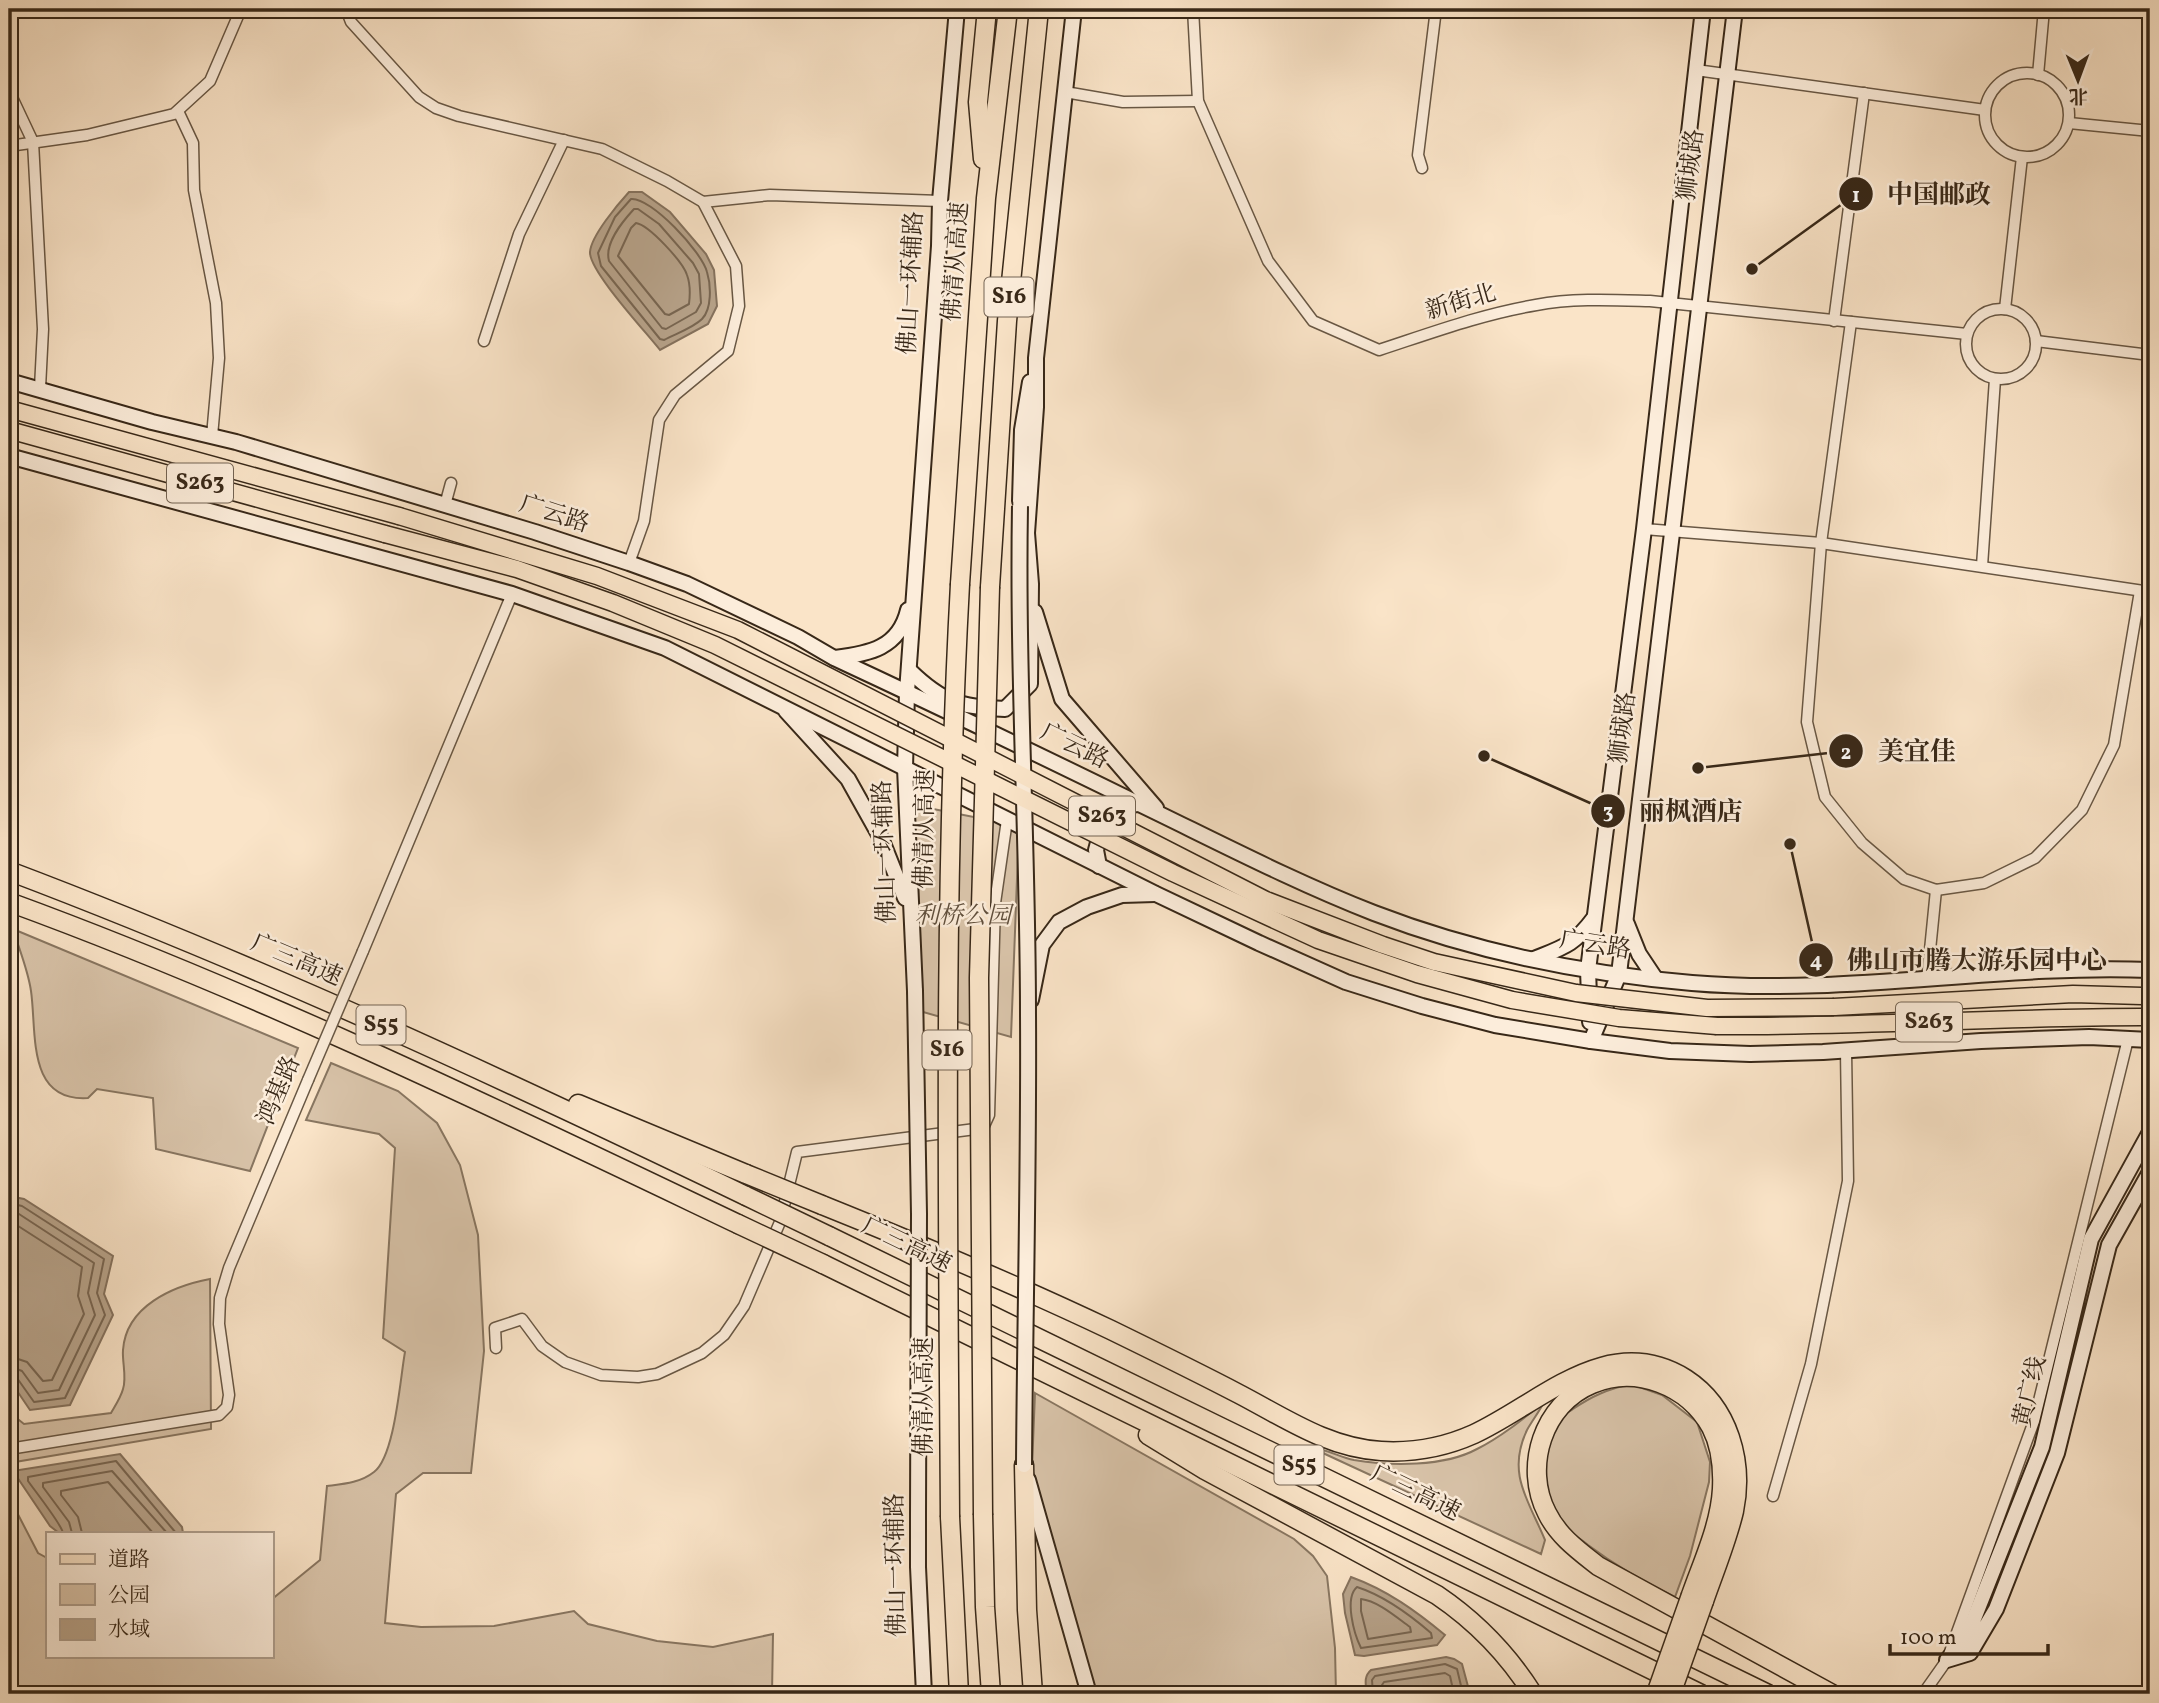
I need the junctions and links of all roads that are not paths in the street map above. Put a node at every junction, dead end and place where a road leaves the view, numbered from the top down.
1 (242, 9) edge
2 (346, 9) edge
3 (957, 9) edge
4 (986, 9) edge
5 (1008, 9) edge
6 (1039, 9) edge
7 (1074, 9) edge
8 (1193, 9) edge
9 (1436, 9) edge
10 (1703, 9) edge
11 (1735, 9) edge
12 (2044, 9) edge
13 (1696, 71) junction
14 (1726, 75) junction
15 (2038, 75) junction
16 (9, 91) edge
17 (1065, 92) junction
18 (1864, 93) junction
19 (1198, 101) junction
20 (1985, 110) junction
21 (178, 111) junction
22 (2069, 123) junction
23 (2150, 131) edge
24 (564, 140) junction
25 (33, 142) junction
26 (9, 146) edge
27 (2022, 157) junction
28 (1422, 168) dead end
29 (986, 198) junction
30 (940, 201) junction
31 (703, 202) junction
32 (1668, 304) junction
33 (1697, 308) junction
34 (2005, 309) junction
35 (1834, 321) junction
36 (1851, 322) junction
37 (1967, 334) junction
38 (484, 341) dead end
39 (2036, 341) junction
40 (2150, 355) edge
41 (1036, 358) junction
42 (1995, 379) junction
43 (9, 381) edge
44 (40, 388) junction
45 (9, 407) edge
46 (11, 431) edge
47 (212, 436) junction
48 (9, 456) edge
49 (451, 483) dead end
50 (446, 505) junction
51 (1644, 529) junction
52 (1671, 532) junction
53 (1821, 544) junction
54 (629, 563) junction
55 (1982, 566) junction
56 (1031, 584) junction
57 (914, 588) junction
58 (2145, 591) edge
59 (512, 594) junction
60 (834, 658) junction
61 (910, 671) junction
62 (907, 692) junction
63 (778, 703) junction
64 (905, 768) junction
65 (1139, 804) junction
66 (1164, 817) junction
67 (1007, 820) junction
68 (1099, 866) junction
69 (9, 871) edge
70 (1937, 890) junction
71 (1156, 894) junction
72 (9, 902) edge
73 (910, 914) junction
74 (1595, 917) junction
75 (1625, 919) junction
76 (1533, 959) junction
77 (1588, 970) junction
78 (2149, 971) edge
79 (1619, 974) junction
80 (1655, 978) junction
81 (1927, 980) junction
82 (2142, 996) dead end
83 (1028, 1014) junction
84 (2141, 1017) dead end
85 (413, 1039) junction
86 (2128, 1039) junction
87 (2149, 1039) edge
88 (1591, 1041) junction
89 (1846, 1051) junction
90 (2150, 1132) edge
91 (2150, 1172) edge
92 (496, 1348) dead end
93 (1067, 1386) junction
94 (9, 1449) edge
95 (1024, 1465) junction
96 (1773, 1496) dead end
97 (1698, 1598) junction
98 (1947, 1660) junction
99 (924, 1694) edge
100 (959, 1694) edge
101 (991, 1694) edge
102 (1033, 1694) edge
103 (1089, 1694) edge
104 (1533, 1694) edge
105 (1656, 1694) edge
106 (1671, 1694) edge
107 (1701, 1694) edge
108 (1768, 1694) edge
109 (1832, 1694) edge
110 (1923, 1694) edge

1 - 21 street
2 - 24 street
3 - 30 main road, 佛山一环辅路
4 - 29 highway
5 - 29 highway, 佛清从高速 / S16
6 - 101 highway, S16, bridge
7 - 17 main road
8 - 19 street, 新街北
9 - 28 street
10 - 13 main road, 狮城路
11 - 14 main road, 狮城路
12 - 15 street
13 - 14 street
13 - 32 main road, 狮城路
14 - 18 street
14 - 33 main road, 狮城路
15 - 20 street
15 - 22 street
16 - 25 street
17 - 19 street
17 - 41 main road
18 - 20 street
18 - 35 street
19 - 32 street, 新街北
20 - 27 street
21 - 25 street
21 - 47 street
22 - 23 street
22 - 27 street
24 - 31 street
24 - 38 street
25 - 26 street
25 - 44 street
27 - 34 street
29 - 100 highway, 佛清从高速 / S16, bridge
30 - 31 street
30 - 57 main road, 佛山一环辅路
31 - 54 street
32 - 33 street, 新街北
32 - 51 main road, 狮城路
33 - 35 street, 新街北
33 - 52 main road, 狮城路
34 - 37 street
34 - 39 street
35 - 36 street, 新街北
36 - 37 street, 新街北
36 - 53 street
37 - 42 street
39 - 40 street
39 - 42 street
41 - 56 main road
41 - 83 main road, bridge
42 - 55 street
43 - 44 main road, 广云路 / S263
44 - 47 main road, 广云路 / S263
45 - 82 main road, 广云路 / S263, bridge
46 - 84 main road, S263, bridge
47 - 50 main road, 广云路 / S263
48 - 59 main road, S263
49 - 50 street
50 - 54 main road, 广云路 / S263
51 - 52 street
51 - 74 main road, 狮城路
52 - 53 street
52 - 75 main road, 狮城路
53 - 55 street
53 - 70 street
54 - 60 main road, 广云路 / S263
55 - 58 street
56 - 61 main road
56 - 66 main road
57 - 60 main road
57 - 61 main road, 佛山一环辅路
58 - 70 street
59 - 63 main road, S263
59 - 94 street, 鸿基路, bridge
60 - 62 main road, 广云路 / S263
61 - 62 main road, 佛山一环辅路
62 - 64 main road, 佛山一环辅路
62 - 65 main road, 广云路 / S263
63 - 64 main road, S263
63 - 73 main road
64 - 67 main road, S263
64 - 73 main road, 佛山一环辅路
65 - 66 main road, 广云路 / S263
65 - 68 main road
66 - 76 main road, 广云路 / S263
67 - 68 main road, S263
67 - 92 street
68 - 71 main road, S263
69 - 85 highway, 广三高速 / S55
70 - 81 street
71 - 83 main road, bridge
71 - 88 main road, S263
72 - 93 highway, S55, bridge
73 - 99 main road, 佛山一环辅路, bridge
74 - 76 main road
74 - 77 main road, 狮城路
75 - 79 main road, 狮城路
75 - 80 main road
76 - 77 main road, 广云路 / S263
77 - 79 main road, 广云路 / S263
77 - 88 main road, 狮城路
78 - 81 main road, 广云路 / S263
79 - 80 main road, 广云路 / S263
79 - 88 main road, 狮城路
80 - 81 main road, 广云路 / S263
83 - 95 main road, bridge
85 - 97 highway, bridge
85 - 108 highway, 广三高速 / S55, bridge
86 - 87 main road, S263
86 - 89 main road, S263
86 - 98 street
88 - 89 main road, S263
89 - 96 street
90 - 98 main road, 黄广线
91 - 98 main road, 黄广线
93 - 104 highway
93 - 107 highway, S55
95 - 102 highway
95 - 103 main road
97 - 105 highway, bridge
97 - 106 highway, bridge
97 - 109 highway
98 - 110 street, 黄广线

